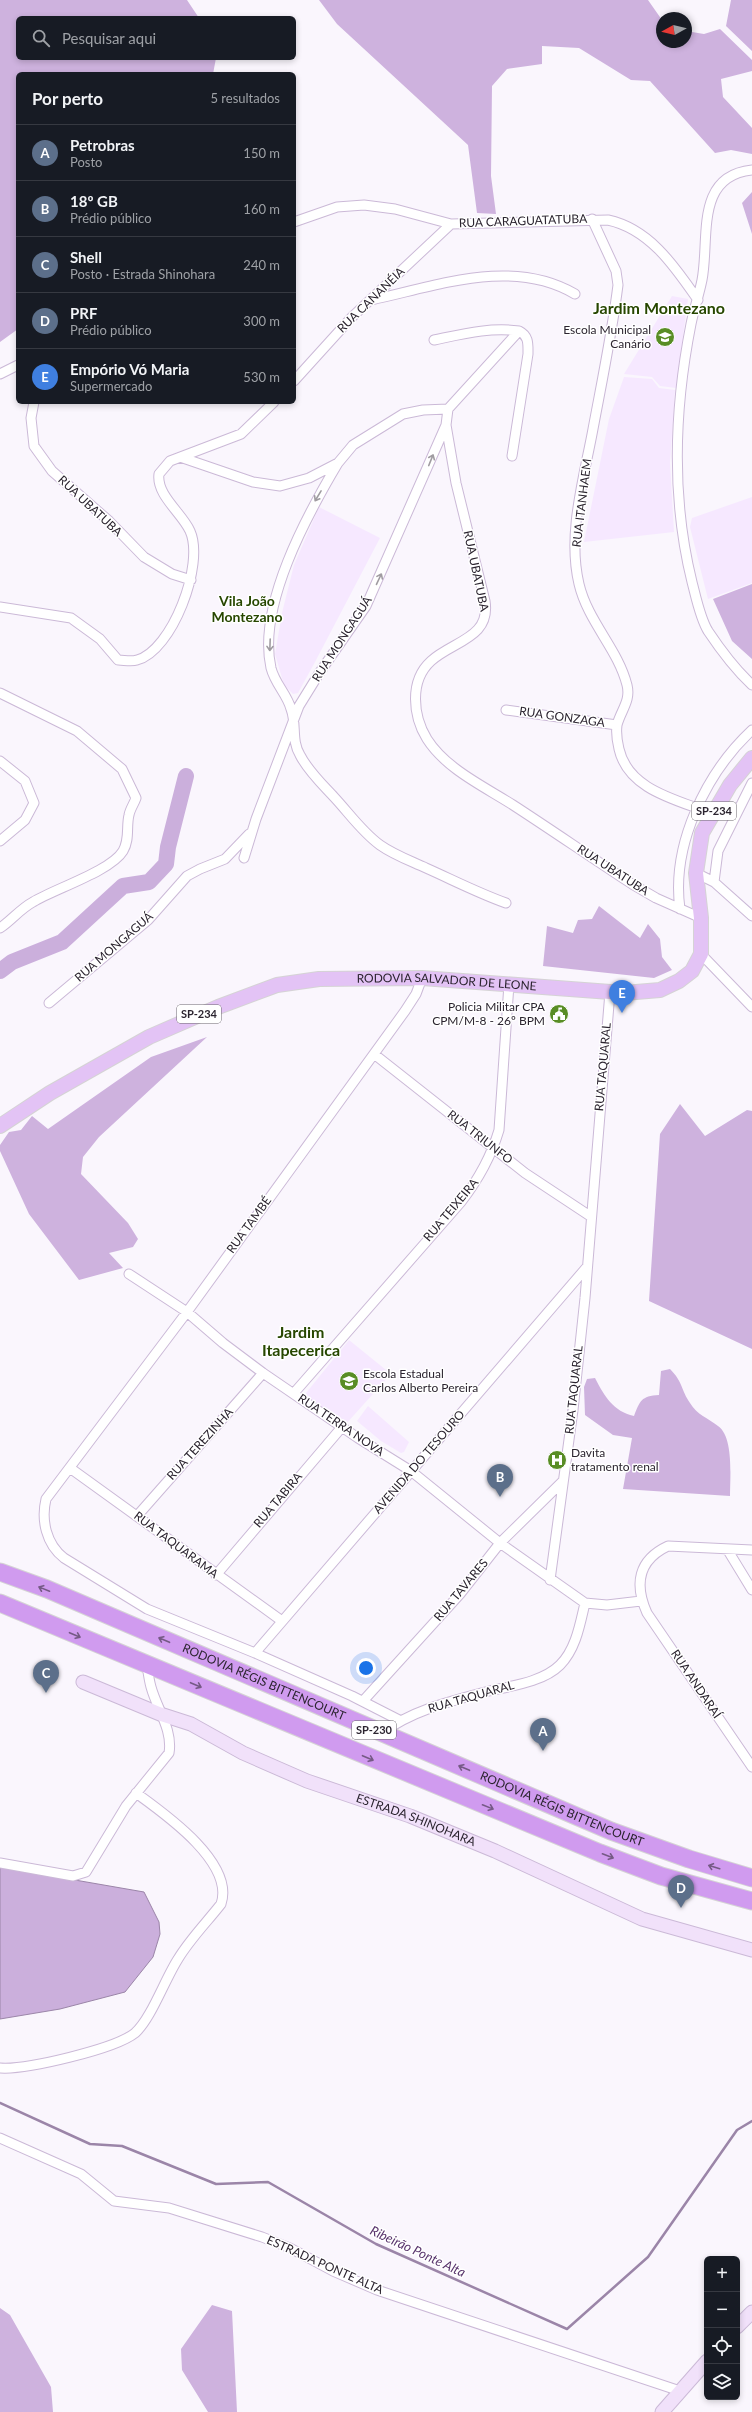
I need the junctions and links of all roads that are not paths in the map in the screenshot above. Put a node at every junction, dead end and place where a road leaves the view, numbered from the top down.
1 (752, 170) edge
2 (592, 219) junction
3 (296, 221) edge
4 (451, 224) junction
5 (575, 294) dead end
6 (370, 300) junction
7 (698, 300) junction
8 (519, 330) junction
9 (434, 340) dead end
10 (16, 366) edge
11 (3, 373) edge
12 (296, 379) edge
13 (34, 404) edge
14 (272, 404) edge
15 (448, 409) junction
16 (446, 424) junction
17 (512, 456) dead end
18 (180, 457) junction
19 (338, 463) junction
20 (192, 580) junction
21 (0, 607) edge
22 (752, 685) edge
23 (0, 693) edge
24 (506, 710) dead end
25 (294, 720) junction
26 (617, 725) junction
27 (752, 730) edge
28 (752, 758) edge
29 (0, 761) edge
30 (752, 783) edge
31 (749, 800) edge
32 (697, 808) junction
33 (251, 832) junction
34 (0, 841) edge
35 (244, 858) dead end
36 (696, 873) junction
37 (714, 882) junction
38 (506, 903) dead end
39 (680, 909) junction
40 (752, 916) edge
41 (701, 918) junction
42 (0, 928) edge
43 (700, 954) junction
44 (422, 978) junction
45 (509, 984) junction
46 (610, 992) junction
47 (48, 1003) dead end
48 (752, 1007) edge
49 (374, 1054) junction
50 (0, 1126) edge
51 (494, 1148) junction
52 (590, 1216) junction
53 (586, 1268) junction
54 (129, 1274) dead end
55 (187, 1312) junction
56 (263, 1373) junction
57 (294, 1393) junction
58 (342, 1427) junction
59 (70, 1468) junction
60 (411, 1471) junction
61 (562, 1482) junction
62 (137, 1516) junction
63 (500, 1543) junction
64 (727, 1549) junction
65 (752, 1550) edge
66 (0, 1572) edge
67 (216, 1575) junction
68 (550, 1580) junction
69 (752, 1590) edge
70 (641, 1601) junction
71 (0, 1603) edge
72 (585, 1603) junction
73 (282, 1622) junction
74 (255, 1653) junction
75 (147, 1665) junction
76 (83, 1682) dead end
77 (363, 1701) junction
78 (160, 1714) junction
79 (398, 1720) junction
80 (382, 1733) junction
81 (752, 1767) edge
82 (136, 1793) junction
83 (0, 1863) edge
84 (752, 1878) edge
85 (752, 1901) edge
86 (752, 1950) edge
87 (0, 2068) edge
88 (0, 2138) edge
89 (752, 2312) edge
90 (740, 2324) edge
91 (704, 2364) edge
92 (680, 2391) junction
93 (662, 2412) edge

1 - 7 street
2 - 4 street, RUA CARAGUATATUBA
2 - 7 street, RUA CARAGUATATUBA
2 - 26 street, RUA ITANHAEM
3 - 4 street, RUA CARAGUATATUBA
4 - 6 street, RUA CANANÉIA
5 - 6 street
6 - 12 street, RUA CANANÉIA
7 - 22 street
8 - 9 street
8 - 15 street
8 - 17 street
10 - 11 street
13 - 20 street, RUA UBATUBA
14 - 18 street
15 - 16 street, RUA UBATUBA
15 - 19 street
25 -> 16 street, RUA MONGAGUÁ
16 - 39 street, RUA UBATUBA
18 - 19 street
18 - 20 street
19 -> 25 street
20 - 21 street
23 - 42 street
24 - 26 street, RUA GONZAGA
25 - 33 street, RUA MONGAGUÁ
25 - 38 street
26 - 32 street, RUA ITANHAEM
27 - 32 street
28 - 36 main road, RODOVIA SALVADOR DE LEONE / SP-234
29 - 34 street
30 - 31 street
31 - 37 street
32 - 39 street
33 - 35 street, RUA MONGAGUÁ
33 - 47 street, RUA MONGAGUÁ
36 - 37 street
36 - 41 main road, RODOVIA SALVADOR DE LEONE / SP-234
37 - 40 street
39 - 41 street, RUA UBATUBA
41 - 43 main road, RODOVIA SALVADOR DE LEONE / SP-234
43 - 46 main road, RODOVIA SALVADOR DE LEONE / SP-234
43 - 48 street
44 - 45 main road, RODOVIA SALVADOR DE LEONE / SP-234
44 - 49 street, RUA TAMBÉ
44 - 50 main road, RODOVIA SALVADOR DE LEONE / SP-234
45 - 46 main road, RODOVIA SALVADOR DE LEONE / SP-234
45 - 51 street, RUA TEIXEIRA
46 - 52 street, RUA TAQUARAL
49 - 51 street, RUA TRIUNFO
49 - 55 street, RUA TAMBÉ
51 - 52 street, RUA TRIUNFO
51 - 57 street, RUA TEIXEIRA
52 - 53 street, RUA TAQUARAL
53 - 60 street, AVENIDA DO TESOURO
53 - 61 street, RUA TAQUARAL
54 - 55 street, RUA TERRA NOVA
55 - 56 street, RUA TERRA NOVA
55 - 59 street, RUA TAMBÉ
56 - 57 street, RUA TERRA NOVA
56 - 62 street, RUA TEREZINHA
57 - 58 street, RUA TERRA NOVA
58 - 60 street, RUA TERRA NOVA
58 - 67 street, RUA TABIRA
59 - 62 street, RUA TAQUARAMA
59 - 74 street, RUA TAMBÉ
60 - 63 street, RUA TERRA NOVA
60 - 73 street, AVENIDA DO TESOURO
61 - 63 street, RUA TAVARES
61 - 68 street, RUA TAQUARAL
62 - 67 street, RUA TAQUARAMA
63 - 68 street, RUA TERRA NOVA
63 - 77 street, RUA TAVARES
64 - 65 street
64 - 69 street
64 - 70 street
80 -> 66 highway, RODOVIA RÉGIS BITTENCOURT / SP-230
67 - 73 street, RUA TAQUARAMA
68 - 72 street
70 - 72 street
70 - 81 street, RUA ANDARAÍ
71 -> 75 highway, RODOVIA RÉGIS BITTENCOURT / SP-230
72 - 79 street, RUA TAQUARAL
73 - 74 street, AVENIDA DO TESOURO
74 - 77 street, RUA TAMBÉ
75 - 78 street
75 -> 85 highway, RODOVIA RÉGIS BITTENCOURT / SP-230
76 - 78 street, ESTRADA SHINOHARA
77 - 79 street, RUA TAMBÉ
78 - 82 street
78 - 86 street, ESTRADA SHINOHARA
79 - 80 street, RUA TAQUARAL
84 -> 80 highway, RODOVIA RÉGIS BITTENCOURT / SP-230
82 - 83 street
82 - 87 street
88 - 92 street, ESTRADA PONTE ALTA
89 - 90 street
91 - 92 street
92 - 93 street

